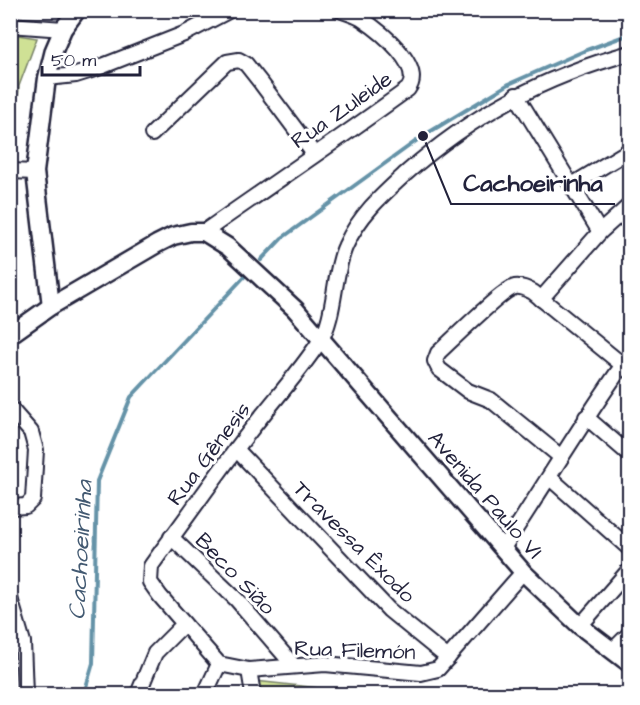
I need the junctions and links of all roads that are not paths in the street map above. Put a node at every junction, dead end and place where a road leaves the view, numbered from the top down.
1 (77, 10) edge
2 (230, 10) edge
3 (340, 10) edge
4 (10, 25) edge
5 (63, 29) junction
6 (630, 53) edge
7 (47, 78) junction
8 (516, 95) junction
9 (152, 134) dead end
10 (630, 150) edge
11 (314, 154) junction
12 (10, 171) edge
13 (35, 172) junction
14 (572, 184) junction
15 (630, 204) edge
16 (204, 232) junction
17 (600, 232) junction
18 (541, 299) junction
19 (51, 306) junction
20 (10, 335) edge
21 (321, 339) junction
22 (626, 368) edge
23 (10, 408) edge
24 (586, 417) junction
25 (236, 449) junction
26 (630, 455) edge
27 (561, 457) junction
28 (550, 478) junction
29 (16, 507) edge
30 (171, 537) junction
31 (503, 548) junction
32 (630, 549) edge
33 (630, 569) edge
34 (523, 572) junction
35 (10, 598) edge
36 (184, 624) junction
37 (580, 626) junction
38 (630, 633) edge
39 (17, 643) edge
40 (613, 650) junction
41 (448, 658) junction
42 (219, 664) junction
43 (630, 664) edge
44 (294, 666) junction
45 (249, 670) junction
46 (25, 694) edge
47 (138, 694) edge
48 (205, 694) edge
49 (253, 694) edge

1 - 5 street
2 - 7 street
3 - 11 street, Rua Zuleide
4 - 5 street
5 - 7 street
6 - 8 street
7 - 13 street
8 - 14 street
8 - 21 street
9 - 11 street
10 - 14 street
11 - 16 street, Rua Zuleide
12 - 13 street
13 - 19 street
14 - 17 street
15 - 17 street
16 - 19 street
16 - 21 street, Avenida Paulo VI
17 - 18 street
18 - 22 street
18 - 27 street
19 - 20 street
21 - 25 street, Rua Gênesis
21 - 31 street, Avenida Paulo VI
22 - 24 street
23 - 29 street
24 - 26 street
24 - 27 street
25 - 30 street, Rua Gênesis
25 - 41 street, Travessa Êxodo
27 - 28 street
28 - 31 street
28 - 32 street
30 - 36 street, Rua Gênesis
30 - 44 street, Beco Sião
31 - 34 street, Avenida Paulo VI
33 - 37 street
34 - 37 street, Avenida Paulo VI
34 - 41 street, Rua Filemón
35 - 39 street
36 - 42 street
36 - 47 street
37 - 40 street, Avenida Paulo VI
38 - 40 street
39 - 46 street
40 - 43 street, Avenida Paulo VI
41 - 44 street, Rua Filemón
42 - 45 street, Rua Filemón
42 - 48 street
44 - 45 street, Rua Filemón
45 - 49 street

